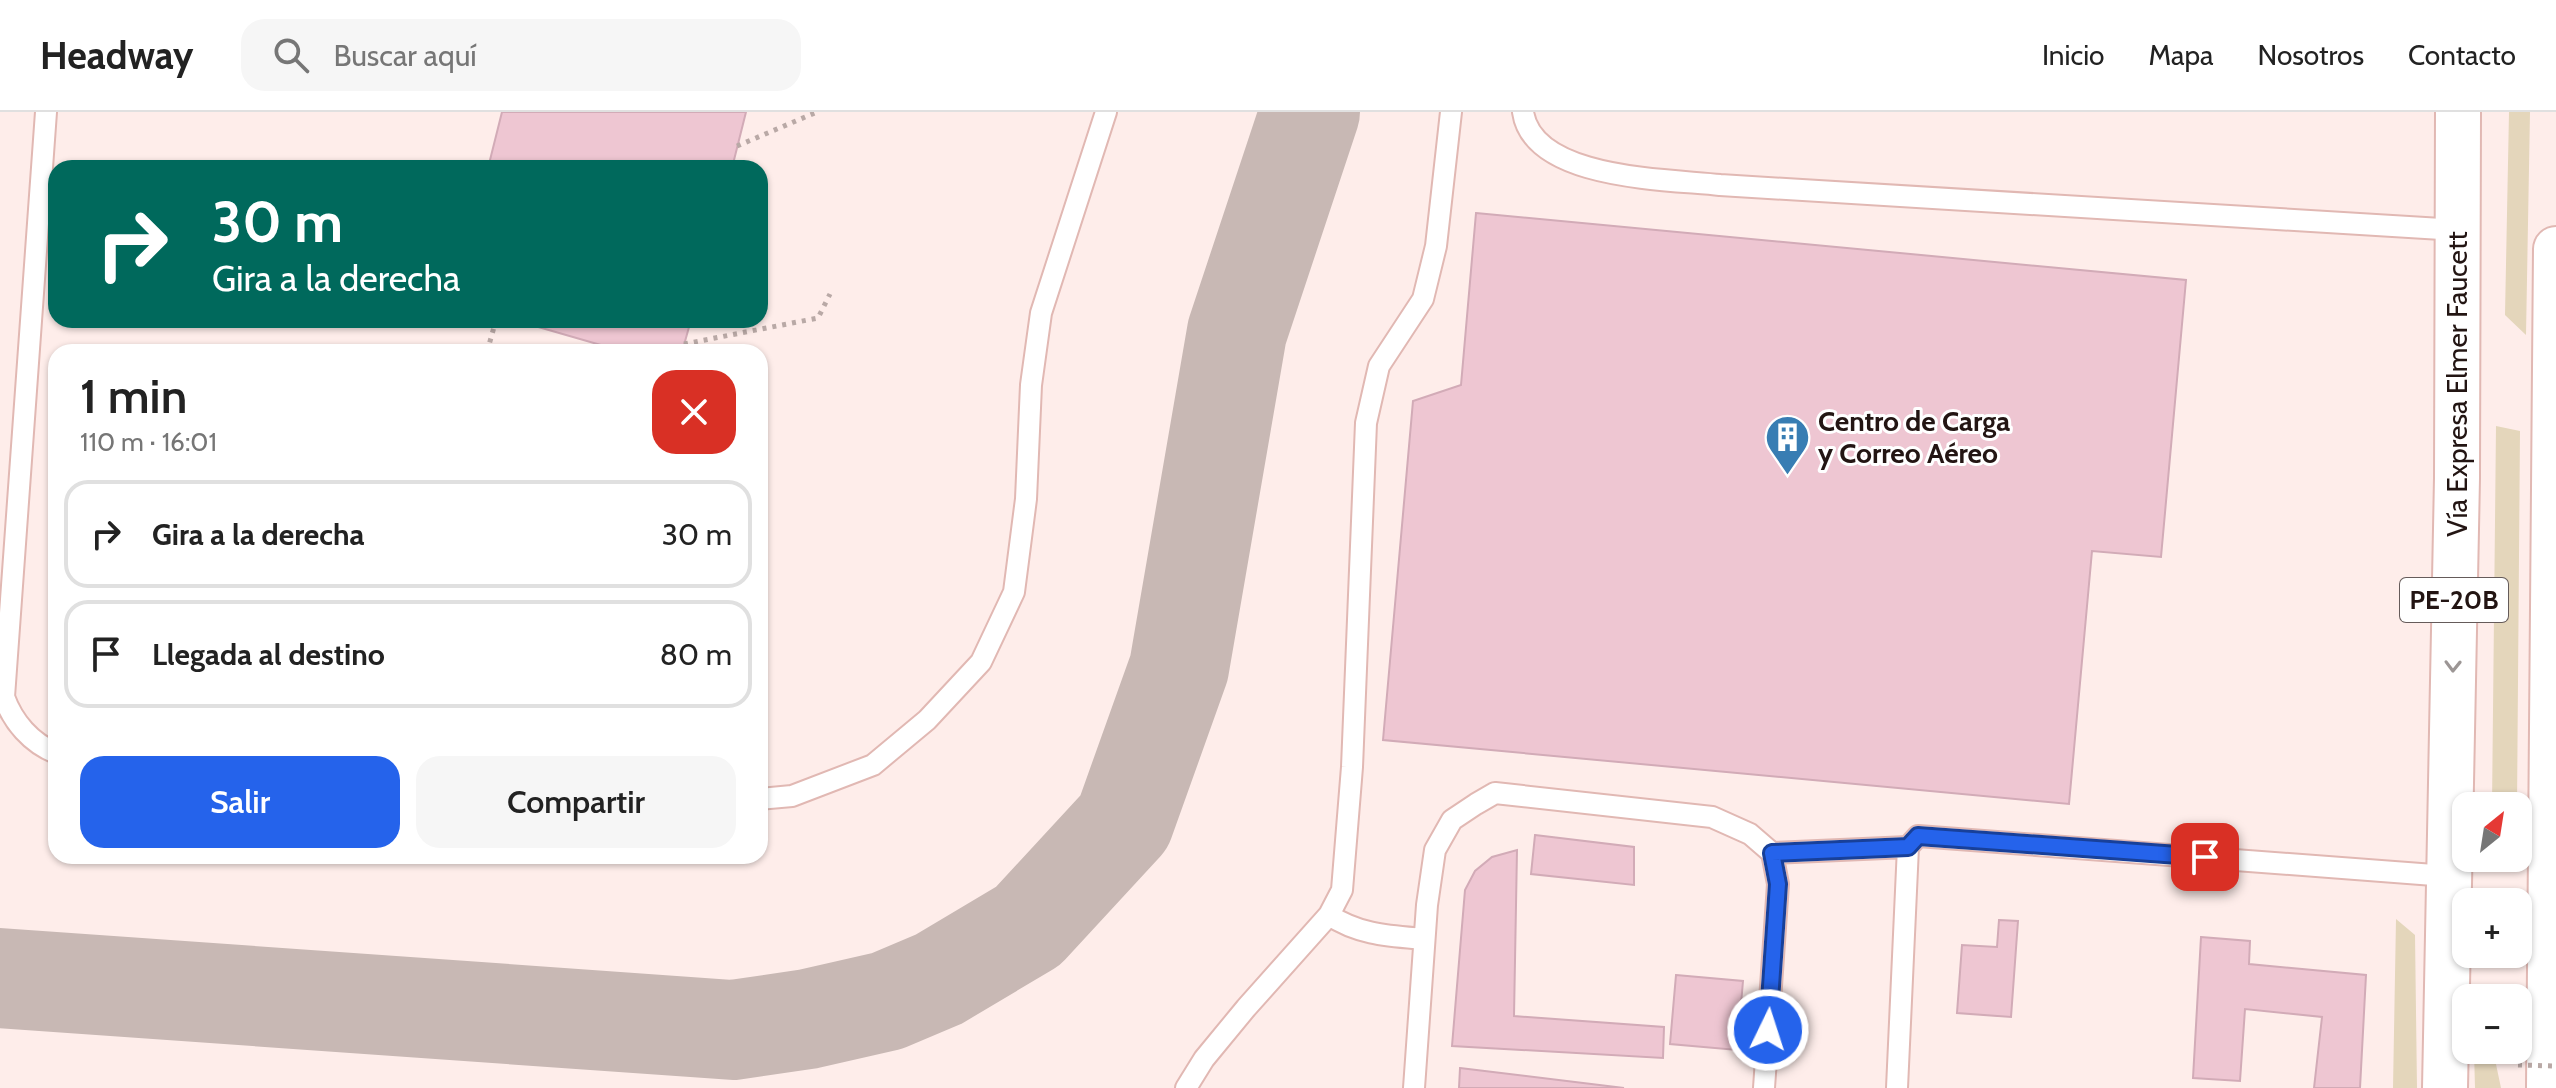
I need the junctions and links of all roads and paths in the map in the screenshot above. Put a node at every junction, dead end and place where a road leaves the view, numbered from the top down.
1 (46, 112) edge
2 (817, 112) edge
3 (1106, 112) edge
4 (1523, 112) edge
5 (2458, 112) edge
6 (1449, 117) edge
7 (737, 146) dead end
8 (2458, 230) junction
9 (2556, 249) edge
10 (830, 294) dead end
11 (766, 328) edge
12 (768, 328) edge
13 (684, 344) dead end
14 (2554, 680) edge
15 (48, 750) edge
16 (768, 798) edge
17 (1908, 847) junction
18 (1772, 853) junction
19 (2447, 876) junction
20 (1329, 915) junction
21 (1424, 939) junction
22 (2554, 1007) edge
23 (2556, 1066) edge
24 (2533, 1077) edge
25 (1186, 1088) edge
26 (1414, 1088) edge
27 (1764, 1088) edge
28 (1897, 1088) edge
29 (2445, 1088) edge

1 - 15 lane
2 - 7 path
3 - 16 lane
4 - 8 lane
5 - 8 highway, Vía Expresa Elmer Faucett / PE-20B
6 - 20 lane
8 -> 19 highway, Vía Expresa Elmer Faucett / PE-20B
9 - 14 highway
10 - 12 path
11 - 13 path
14 - 22 highway
17 - 18 lane
17 - 19 lane
17 - 28 lane
18 - 21 lane
18 - 27 lane
19 - 29 highway, Vía Expresa Elmer Faucett / PE-20B
20 - 21 lane
20 - 25 lane
21 - 26 lane
22 - 24 highway
23 - 24 path, bridge

